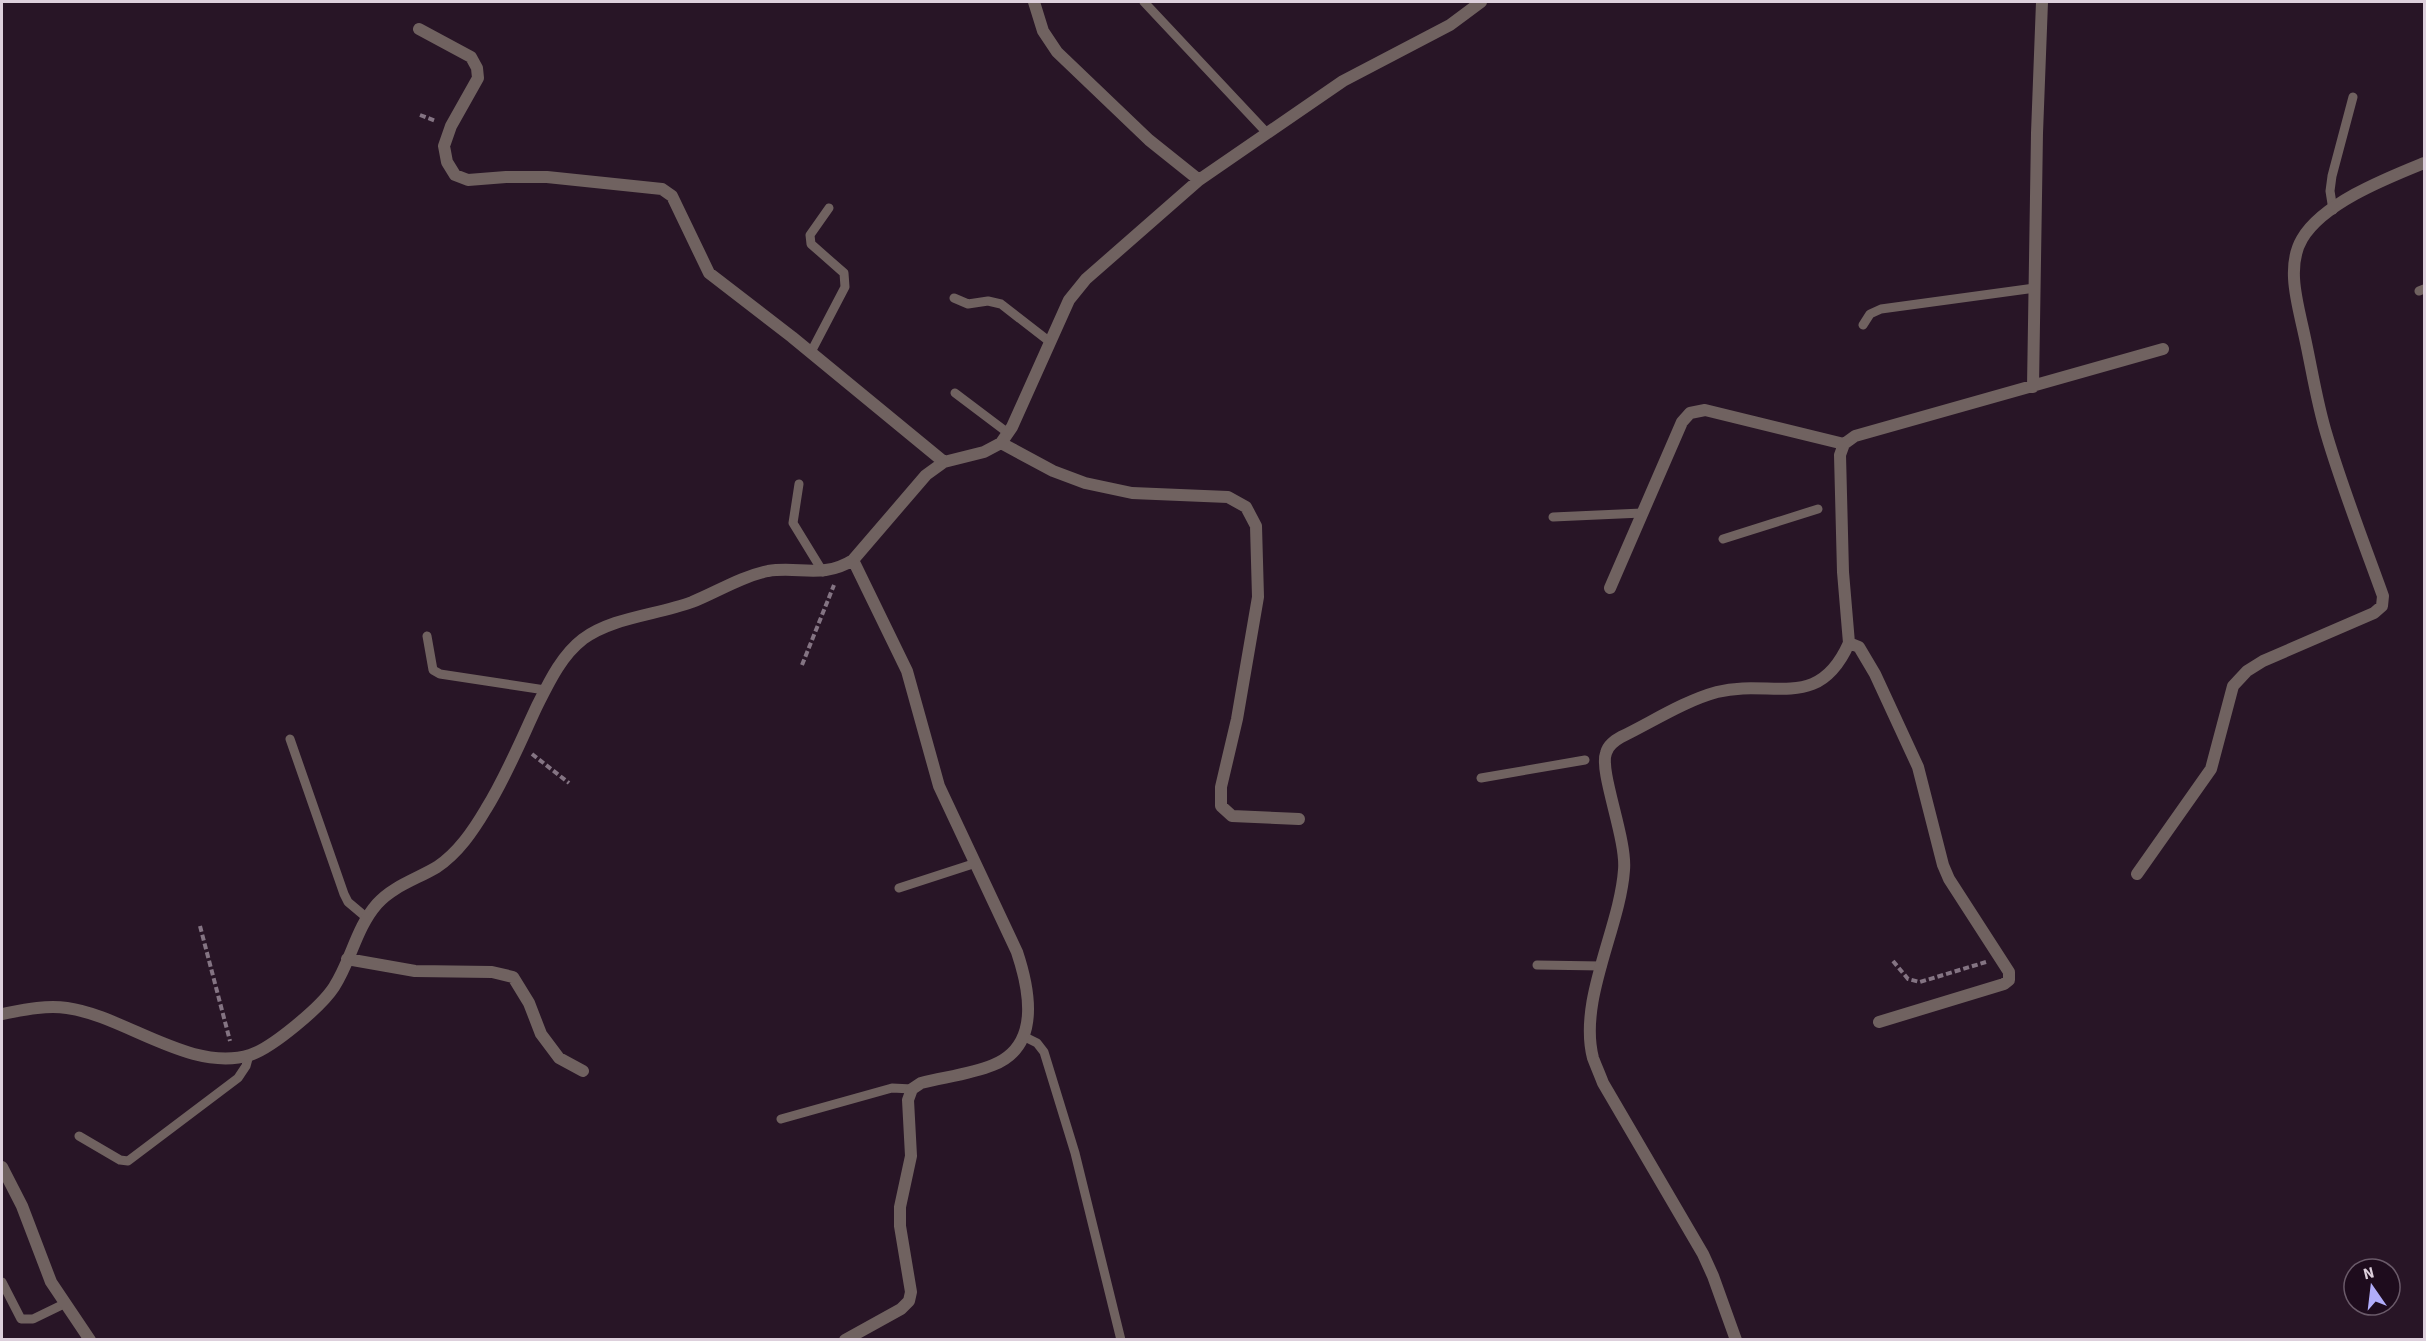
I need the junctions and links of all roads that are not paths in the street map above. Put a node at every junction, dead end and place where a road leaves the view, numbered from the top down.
1 (1034, 2) edge
2 (1144, 2) edge
3 (1481, 2) edge
4 (2042, 2) edge
5 (419, 29) dead end
6 (2353, 97) dead end
7 (1267, 133) junction
8 (2424, 163) edge
9 (1198, 180) junction
10 (829, 208) dead end
11 (2333, 210) junction
12 (2034, 288) junction
13 (954, 298) dead end
14 (1863, 325) dead end
15 (1050, 342) junction
16 (2163, 349) dead end
17 (810, 352) junction
18 (2033, 387) junction
19 (955, 393) dead end
20 (1004, 438) junction
21 (1844, 444) junction
22 (944, 462) junction
23 (799, 484) dead end
24 (1818, 509) dead end
25 (1642, 513) junction
26 (1553, 517) dead end
27 (1724, 539) dead end
28 (853, 560) junction
29 (823, 572) junction
30 (1610, 588) dead end
31 (427, 636) dead end
32 (1849, 644) junction
33 (545, 690) junction
34 (290, 739) dead end
35 (1585, 760) dead end
36 (1480, 778) dead end
37 (1299, 819) dead end
38 (976, 863) junction
39 (2137, 874) dead end
40 (899, 888) dead end
41 (367, 918) junction
42 (347, 959) junction
43 (1537, 965) dead end
44 (1602, 966) junction
45 (2, 1014) edge
46 (1879, 1022) dead end
47 (1024, 1037) junction
48 (249, 1055) junction
49 (583, 1071) dead end
50 (912, 1089) junction
51 (781, 1119) dead end
52 (79, 1136) dead end
53 (2, 1167) edge
54 (2, 1282) edge
55 (66, 1303) junction
56 (90, 1340) edge
57 (845, 1340) edge
58 (1121, 1340) edge
59 (1736, 1340) edge

1 - 9 street
2 - 7 lane
3 - 7 street
4 - 12 street
5 - 17 street
6 - 11 lane
7 - 9 street
8 - 11 street
9 - 15 street
10 - 17 lane
11 - 39 street
12 - 14 lane
12 - 18 street
13 - 15 lane
15 - 20 street
16 - 18 street
17 - 22 street
18 - 21 street
19 - 20 lane
20 - 22 street
20 - 37 street
21 - 25 street
21 - 32 street
22 - 28 street
23 - 29 lane
24 - 27 lane
25 - 26 lane
25 - 30 street
28 - 29 street
28 - 38 street
29 - 33 street
31 - 33 lane
32 - 44 street
32 - 46 street
33 - 41 street
34 - 41 lane
35 - 36 lane
38 - 40 lane
38 - 47 street
41 - 42 street
42 - 48 street
42 - 49 street
43 - 44 lane
44 - 59 street
45 - 48 street
47 - 50 street
47 - 58 lane
48 - 52 lane
50 - 51 lane
50 - 57 street
53 - 55 street
54 - 55 lane
55 - 56 street

